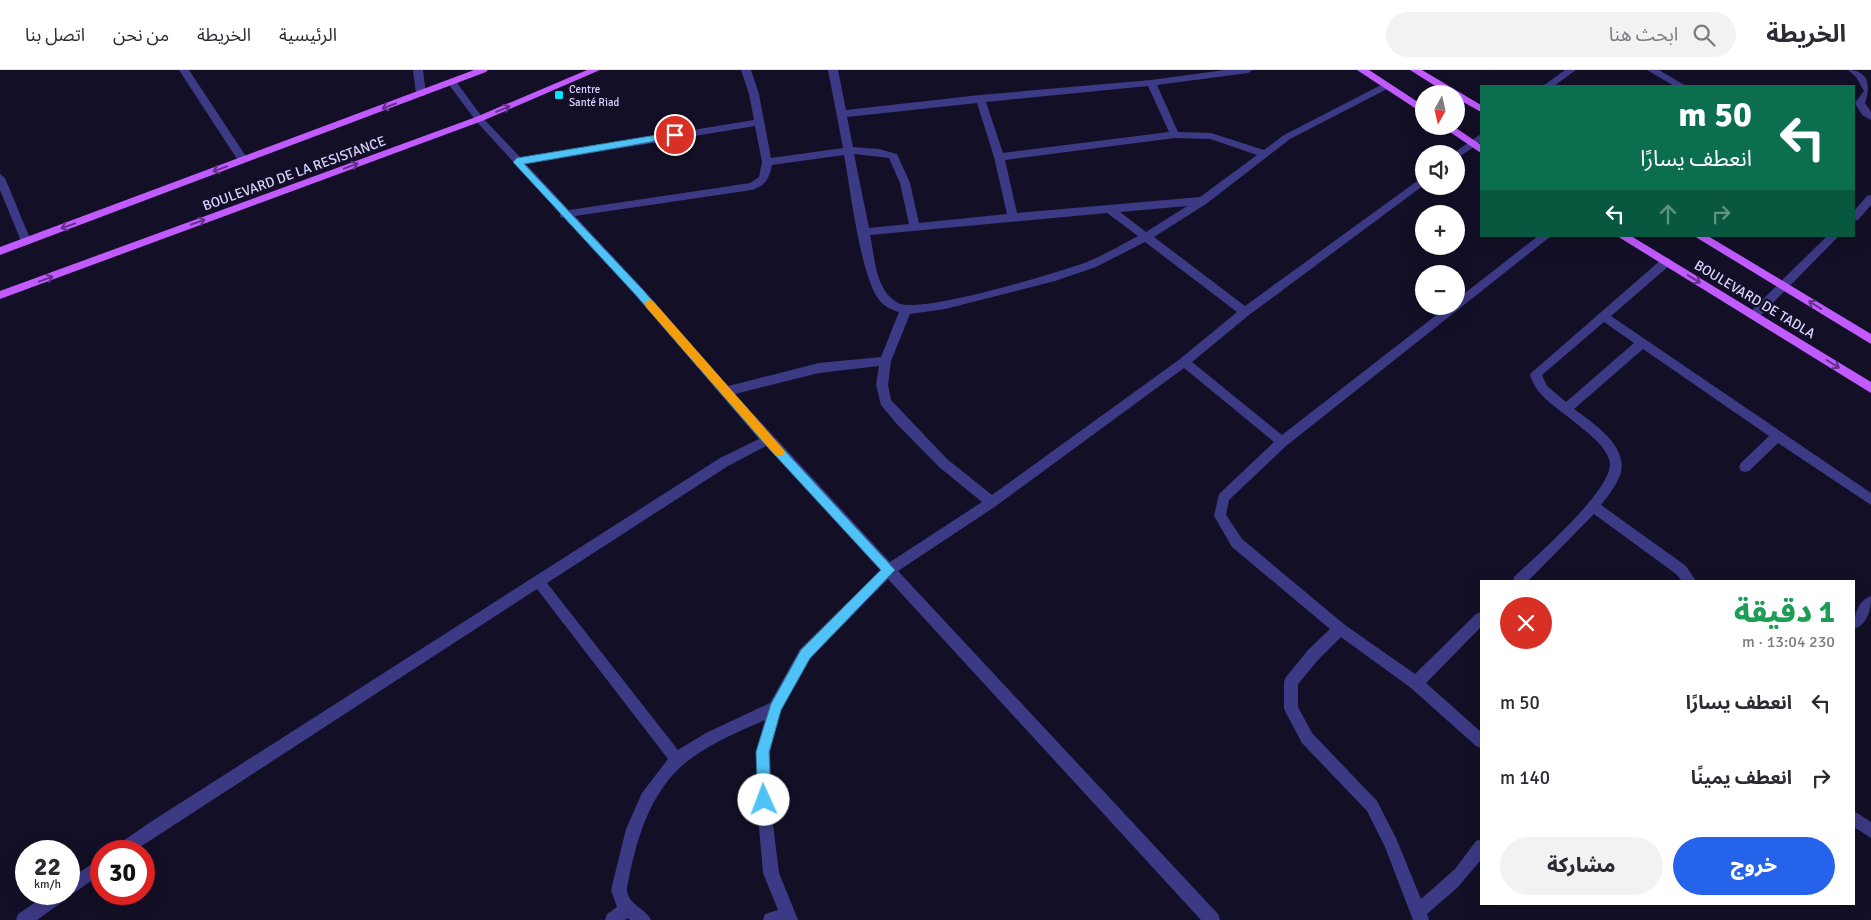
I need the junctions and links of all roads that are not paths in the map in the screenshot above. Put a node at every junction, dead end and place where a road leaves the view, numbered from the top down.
1 (184, 70) edge
2 (418, 70) edge
3 (483, 70) edge
4 (595, 70) edge
5 (746, 70) edge
6 (833, 70) edge
7 (1248, 70) edge
8 (1362, 70) edge
9 (1571, 70) edge
10 (1652, 70) edge
11 (1853, 70) edge
12 (1420, 71) edge
13 (452, 82) junction
14 (1151, 83) junction
15 (1442, 85) edge
16 (1549, 85) edge
17 (1679, 85) edge
18 (1386, 86) junction
19 (421, 94) junction
20 (980, 98) junction
21 (1465, 99) edge
22 (1415, 105) edge
23 (1857, 105) edge
24 (1480, 108) edge
25 (842, 114) junction
26 (1871, 117) edge
27 (479, 119) junction
28 (759, 122) junction
29 (1175, 135) junction
30 (1459, 135) edge
31 (1477, 147) edge
32 (850, 151) junction
33 (1465, 152) edge
34 (1266, 154) junction
35 (999, 157) junction
36 (244, 160) junction
37 (517, 162) junction
38 (767, 162) junction
39 (0, 178) edge
40 (1415, 187) edge
41 (1871, 199) edge
42 (1202, 201) junction
43 (1109, 209) junction
44 (564, 214) junction
45 (1855, 216) edge
46 (1014, 217) junction
47 (915, 227) junction
48 (863, 232) junction
49 (1146, 237) junction
50 (1545, 237) edge
51 (1624, 237) edge
52 (1701, 237) edge
53 (1833, 237) edge
54 (26, 242) junction
55 (0, 251) edge
56 (1666, 262) junction
57 (1784, 286) junction
58 (0, 296) edge
59 (906, 310) junction
60 (1245, 312) junction
61 (1754, 315) junction
62 (1604, 316) junction
63 (1871, 340) edge
64 (1642, 343) junction
65 (885, 361) junction
66 (1184, 362) junction
67 (1871, 388) edge
68 (726, 391) junction
69 (1566, 409) junction
70 (1776, 436) junction
71 (768, 440) junction
72 (1282, 442) junction
73 (1745, 467) dead end
74 (1871, 500) edge
75 (992, 502) junction
76 (1594, 507) junction
77 (889, 570) junction
78 (1519, 580) edge
79 (1689, 580) edge
80 (538, 581) junction
81 (1871, 602) edge
82 (1480, 619) edge
83 (1855, 622) edge
84 (1340, 629) junction
85 (1416, 683) junction
86 (775, 708) junction
87 (1480, 741) edge
88 (677, 760) junction
89 (1855, 819) edge
90 (1871, 831) edge
91 (136, 840) edge
92 (1480, 848) edge
93 (45, 905) edge
94 (627, 909) junction
95 (1419, 916) edge
96 (788, 918) edge
97 (24, 920) edge
98 (613, 920) edge
99 (644, 920) edge
100 (771, 920) edge
101 (1212, 920) edge

1 - 36 street
2 - 19 street
3 - 13 main road, BOULEVARD DE LA RESISTANCE
27 -> 4 main road, BOULEVARD DE LA RESISTANCE
5 - 28 street
6 - 25 street
7 - 14 street
8 - 18 main road
9 - 16 street
10 - 17 street
11 - 23 street
12 - 15 main road
13 - 19 main road, BOULEVARD DE LA RESISTANCE
13 - 27 street
14 - 20 street
14 - 29 street
18 - 22 main road
18 - 34 street
19 -> 36 main road, BOULEVARD DE LA RESISTANCE
20 - 25 street
20 - 35 street
21 - 24 main road
23 - 26 street
25 - 32 street
27 - 37 street
58 -> 27 main road, BOULEVARD DE LA RESISTANCE
28 - 37 street
28 - 38 street
29 - 34 street
29 - 35 street
30 - 31 main road
31 - 33 street
32 - 38 street
32 - 47 street
32 - 48 street
34 - 42 street
35 - 46 street
36 -> 54 main road, BOULEVARD DE LA RESISTANCE
37 - 44 street
38 - 44 street
39 - 54 street
40 - 60 street
41 - 45 street
42 - 43 street
42 - 49 street
43 - 46 street
43 - 49 street
44 - 68 street
46 - 47 street
47 - 48 street
48 - 59 street
49 - 59 street
49 - 60 street
50 - 72 street
51 - 56 main road, BOULEVARD DE TADLA
52 - 57 main road, BOULEVARD DE TADLA
53 - 57 street
54 - 55 main road, BOULEVARD DE LA RESISTANCE
56 -> 61 main road, BOULEVARD DE TADLA
56 - 62 street
57 - 61 street
63 -> 57 main road, BOULEVARD DE TADLA
59 - 65 street
60 - 66 street
61 -> 67 main road, BOULEVARD DE TADLA
62 - 64 street
62 - 69 street
64 - 69 street
64 - 70 street
65 - 68 street
65 - 75 street
66 - 72 street
66 - 75 street
68 - 71 street
69 - 76 street
70 - 73 street
70 - 74 street
71 - 77 street
71 - 80 street
72 - 84 street
75 - 77 street
76 - 78 street
76 - 79 street
77 - 86 street
77 - 101 street
80 - 88 street
80 - 91 street
81 - 83 street
82 - 85 street
84 - 85 street
84 - 95 street
85 - 87 street
86 - 88 street
86 - 96 street
88 - 94 street
89 - 90 street
92 - 95 street
93 - 97 street
94 - 98 street
94 - 99 street
96 - 100 street

